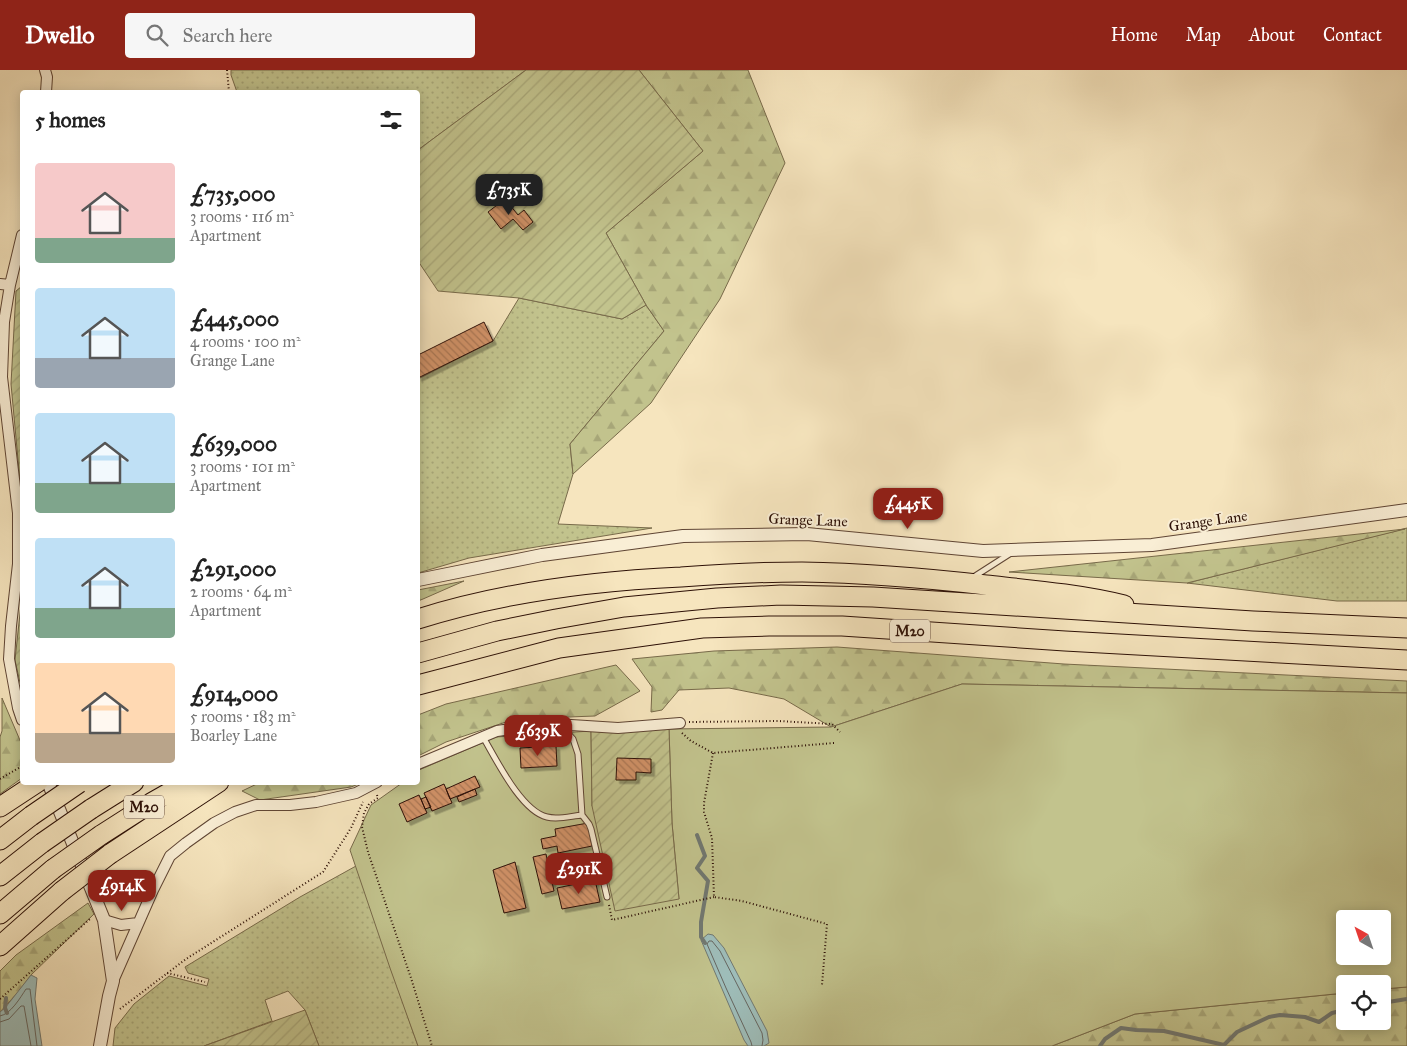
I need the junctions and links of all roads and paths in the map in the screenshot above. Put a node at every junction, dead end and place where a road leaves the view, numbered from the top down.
1 (45, 70) edge
2 (227, 70) edge
3 (46, 90) edge
4 (229, 90) edge
5 (20, 253) edge
6 (18, 271) edge
7 (5, 284) edge
8 (1407, 510) edge
9 (1016, 550) junction
10 (420, 580) edge
11 (964, 582) junction
12 (1167, 615) junction
13 (420, 618) edge
14 (1407, 628) edge
15 (420, 652) edge
16 (1407, 660) edge
17 (420, 684) edge
18 (20, 714) edge
19 (675, 723) junction
20 (561, 725) junction
21 (840, 732) dead end
22 (483, 737) junction
23 (834, 743) dead end
24 (712, 752) junction
25 (420, 763) edge
26 (20, 767) edge
27 (0, 779) edge
28 (33, 785) edge
29 (49, 785) edge
30 (77, 785) edge
31 (129, 785) edge
32 (183, 785) edge
33 (214, 785) edge
34 (371, 785) edge
35 (358, 792) junction
36 (0, 807) edge
37 (582, 815) junction
38 (0, 840) edge
39 (0, 876) edge
40 (607, 897) joint
41 (714, 897) junction
42 (0, 914) edge
43 (103, 915) junction
44 (138, 923) junction
45 (0, 946) edge
46 (167, 973) junction
47 (113, 981) junction
48 (205, 982) dead end
49 (822, 985) dead end
50 (0, 999) edge
51 (104, 1021) junction
52 (100, 1046) edge
53 (432, 1046) edge

1 - 3 street
2 - 4 path
5 - 6 street
6 - 7 street
7 - 18 street
8 - 9 street, Grange Lane
9 - 10 street, Grange Lane
9 - 11 lane
11 - 12 highway, M20
11 - 13 highway, M20
12 - 14 highway, M20
12 - 15 highway, M20
16 - 17 highway, M20
19 - 20 street
19 - 21 path
19 - 24 path
20 - 22 street
20 - 37 lane
22 - 25 street
22 - 37 lane
23 - 24 path
24 - 41 path
26 - 27 path
28 - 36 highway
29 - 43 street
30 - 38 highway, bridge
31 - 39 highway, M20, bridge
32 - 42 highway, M20, bridge
33 - 45 highway, M20, bridge
34 - 35 street
35 - 44 street
35 - 46 path
35 - 53 path
37 - 40 lane
40 - 41 path
41 - 49 path
43 - 44 street
43 - 47 street
43 - 50 path
44 - 47 street
46 - 48 path
46 - 51 path
47 - 51 street
51 - 52 street

